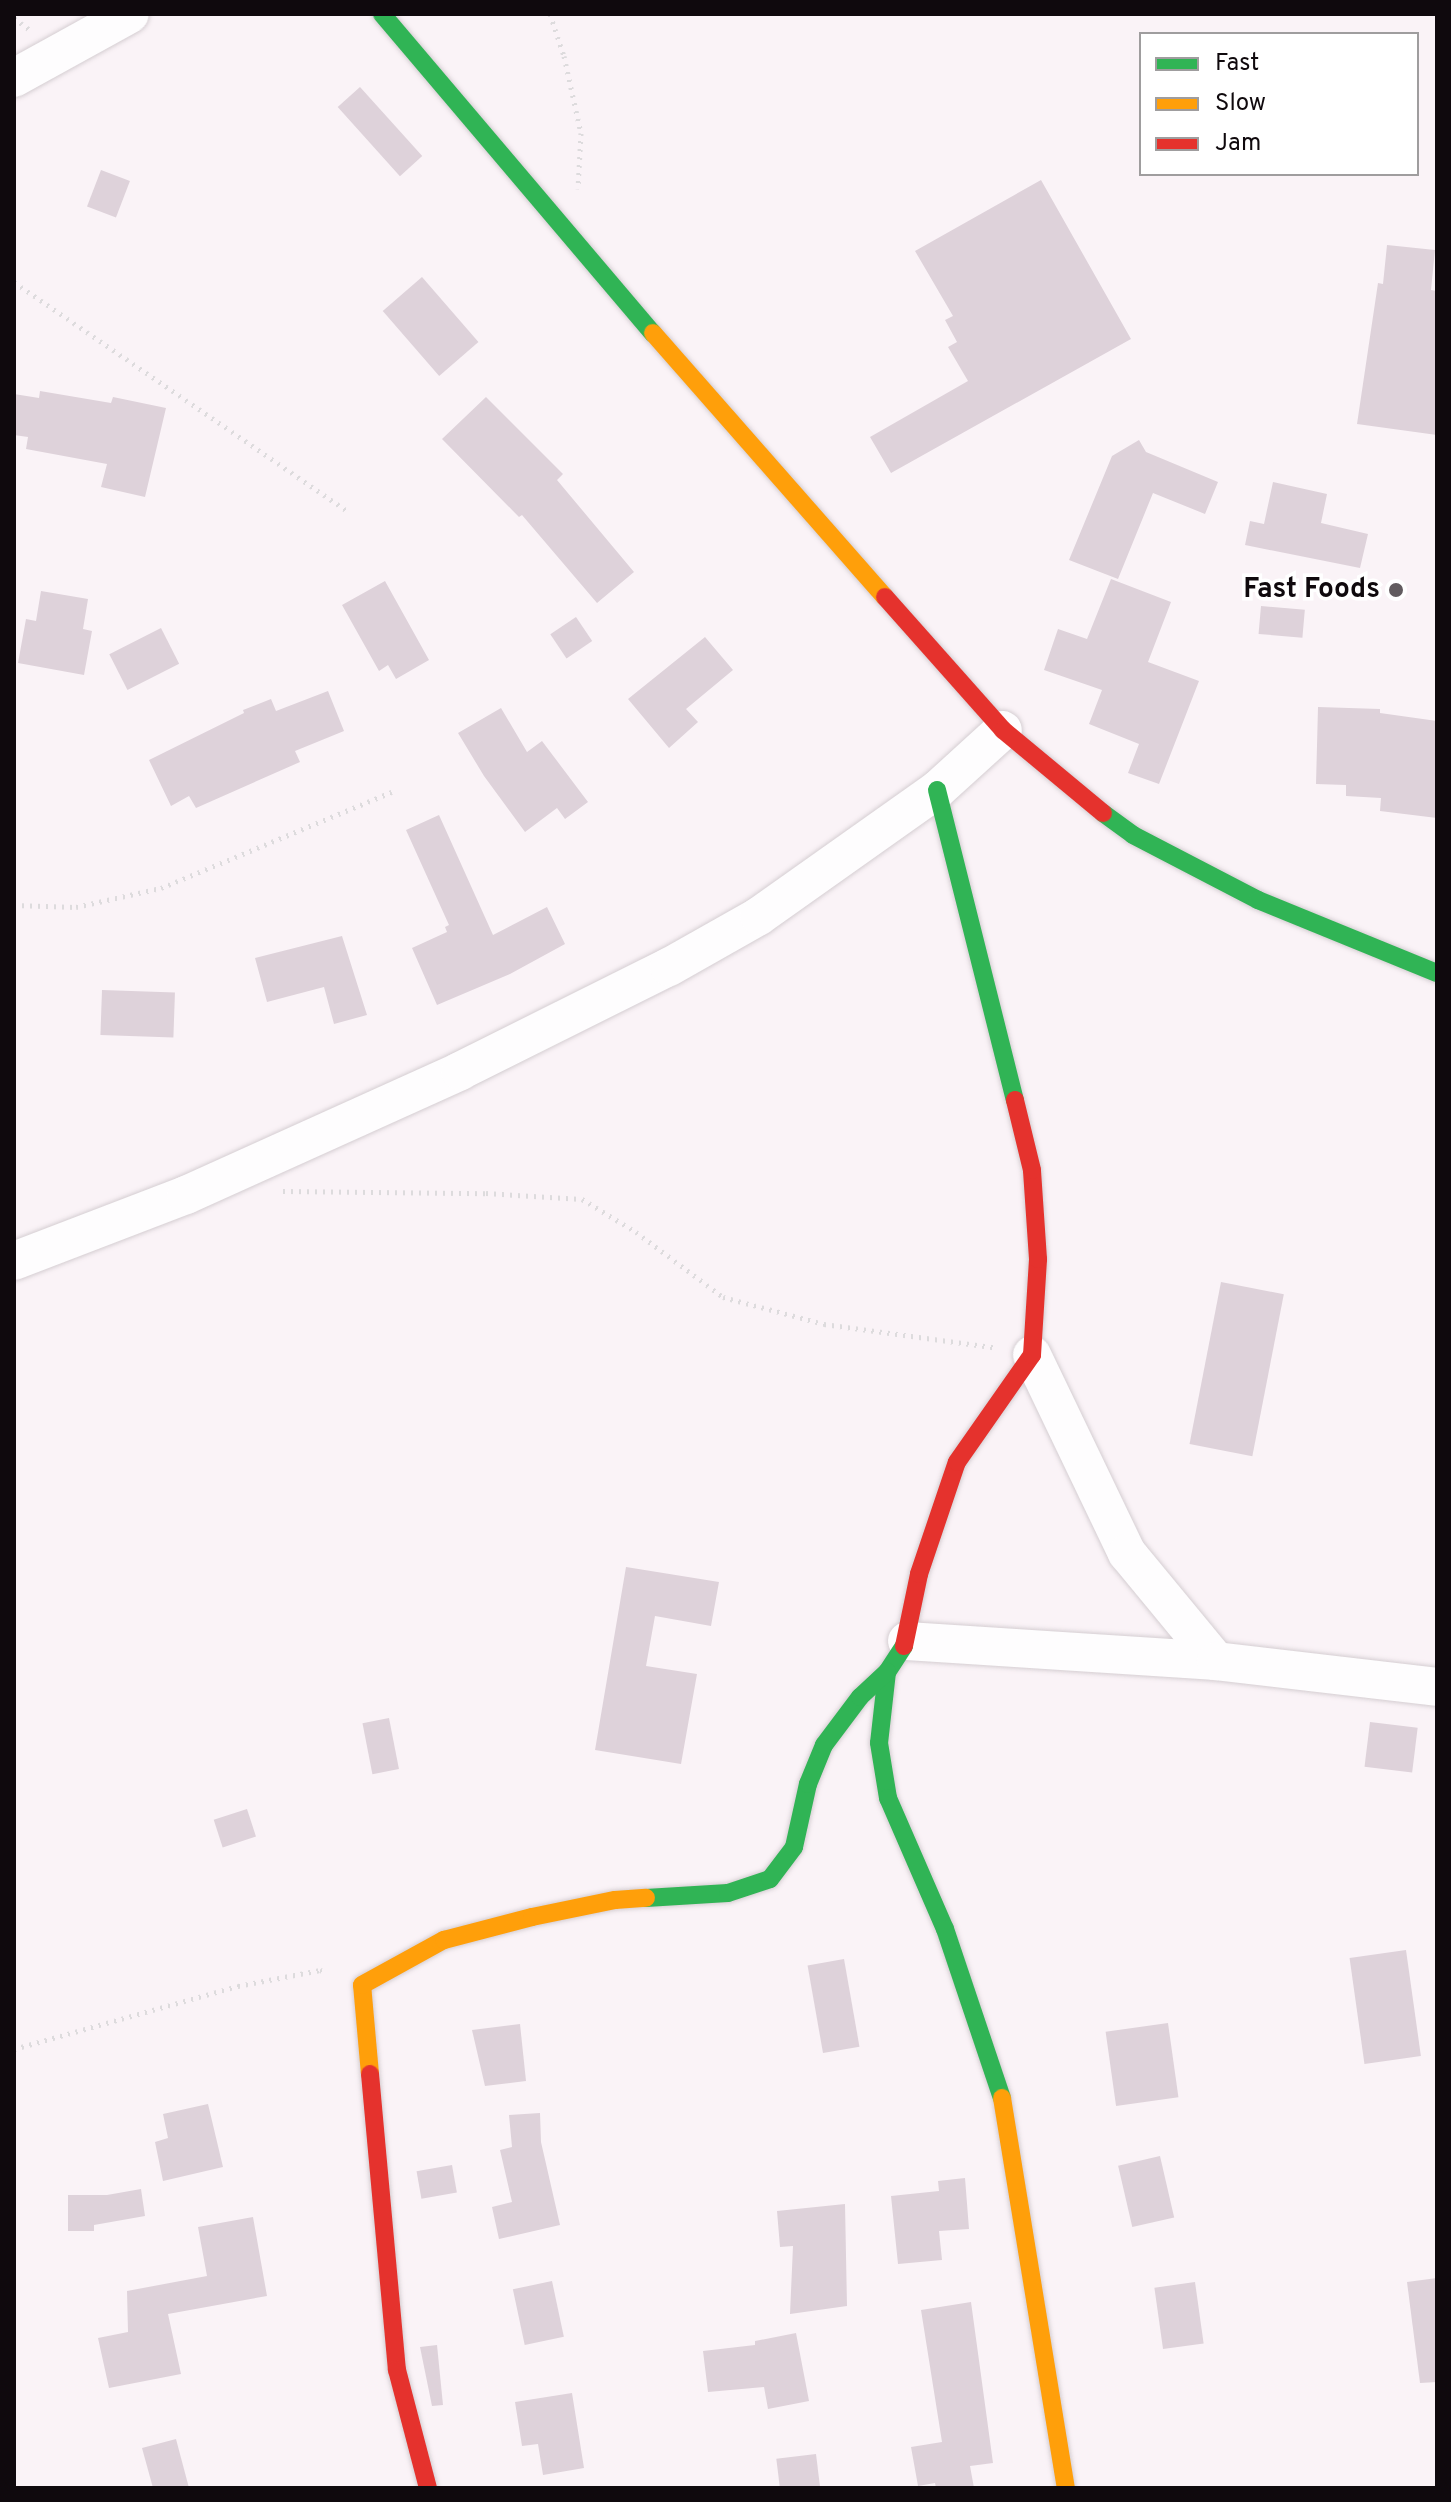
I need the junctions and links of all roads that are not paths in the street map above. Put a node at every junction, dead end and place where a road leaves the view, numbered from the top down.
1 (130, 14) edge
2 (382, 14) edge
3 (14, 78) edge
4 (1003, 730) junction
5 (937, 790) junction
6 (1437, 973) edge
7 (14, 1261) edge
8 (1032, 1355) junction
9 (897, 1656) junction
10 (1216, 1661) junction
11 (1437, 1687) edge
12 (428, 2488) edge
13 (1066, 2488) edge

1 - 3 street
2 - 4 street
4 - 5 street
4 - 6 street
5 - 7 street
5 - 8 street
8 - 9 street
8 - 10 street
9 - 10 street
9 - 12 street
9 - 13 street
10 - 11 street

